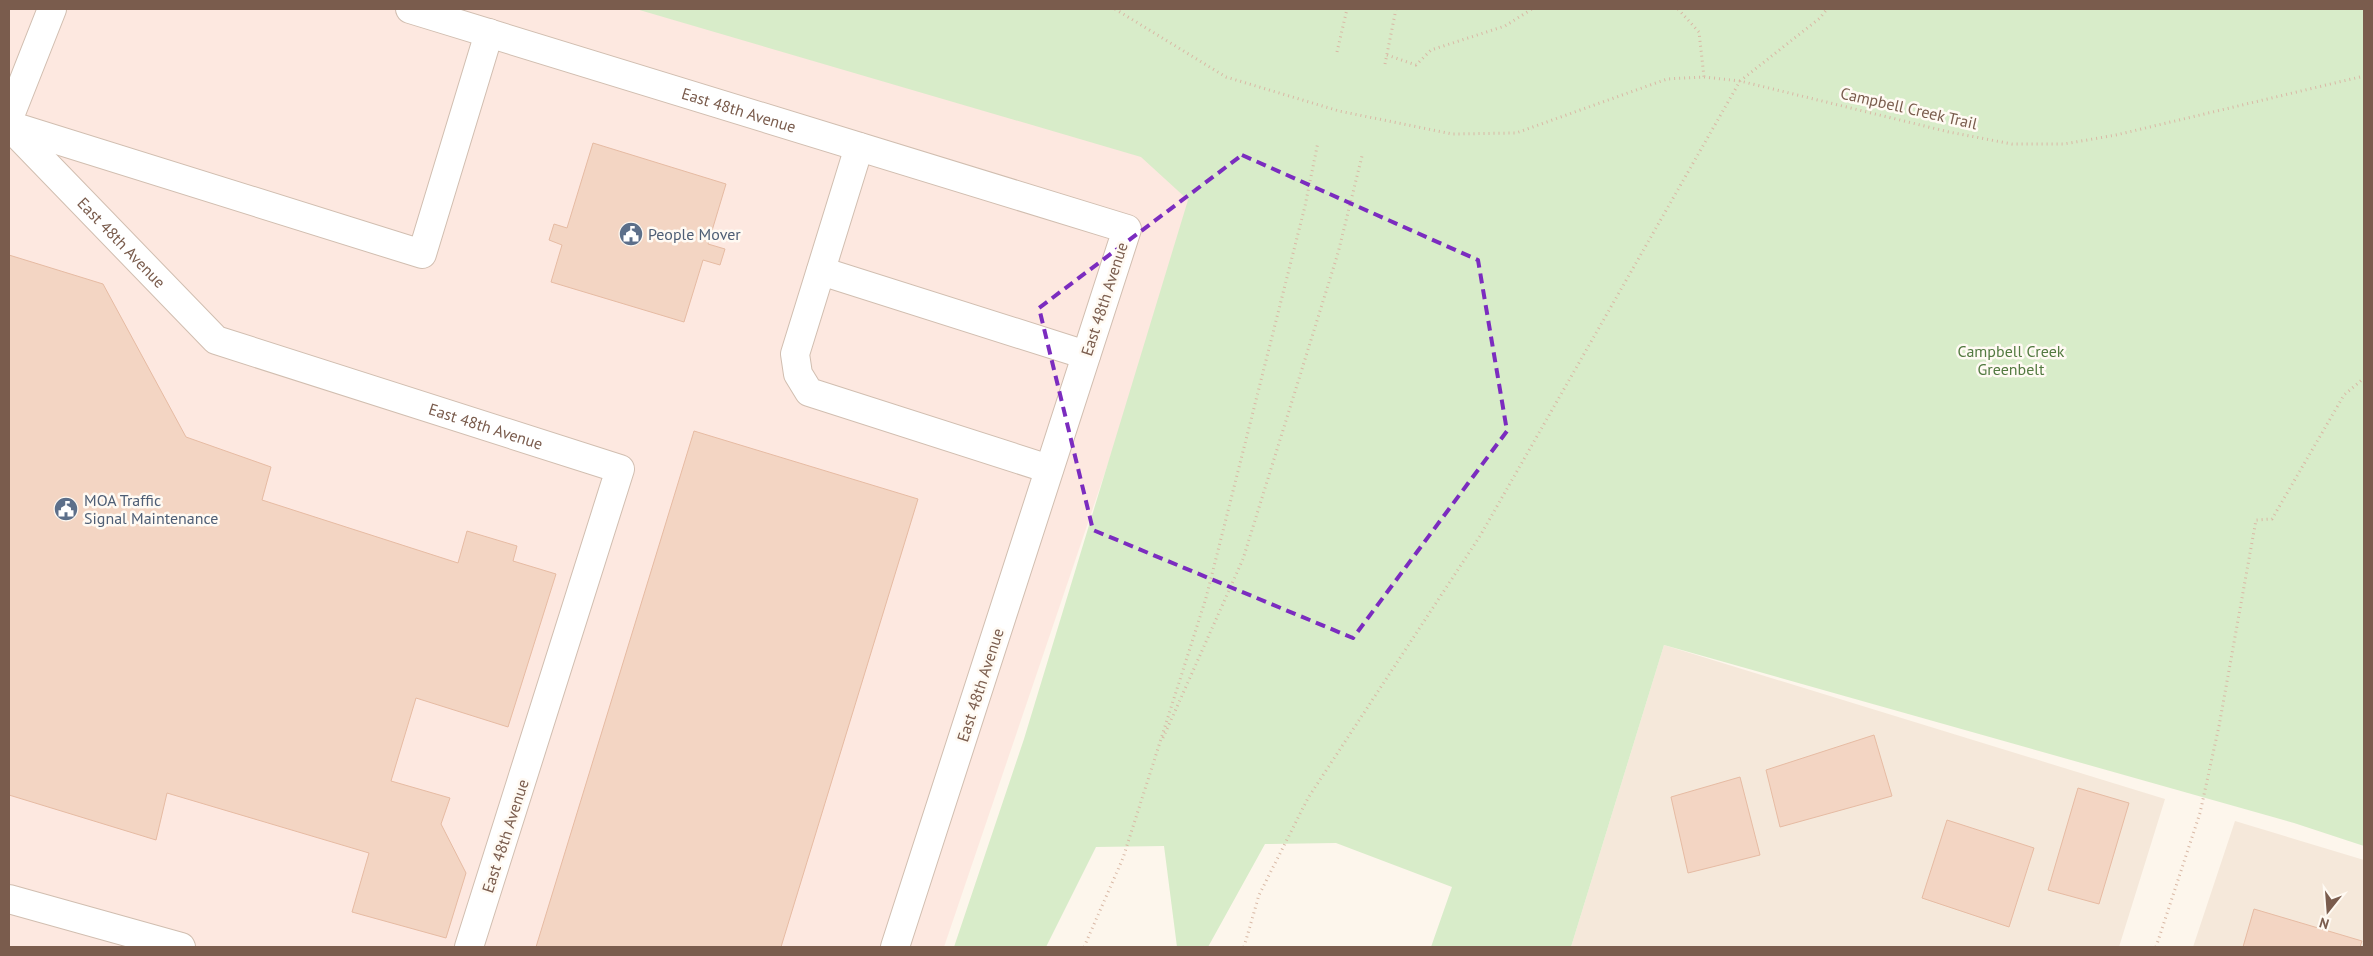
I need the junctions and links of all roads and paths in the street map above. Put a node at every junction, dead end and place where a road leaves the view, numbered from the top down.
1 (52, 9) edge
2 (410, 9) edge
3 (1115, 9) edge
4 (1347, 9) edge
5 (1396, 9) edge
6 (1532, 9) edge
7 (1678, 9) edge
8 (1827, 9) edge
9 (489, 34) junction
10 (1337, 52) dead end
11 (1388, 55) junction
12 (1385, 64) dead end
13 (2364, 76) edge
14 (1704, 77) junction
15 (1740, 80) junction
16 (9, 118) edge
17 (9, 126) edge
18 (1318, 142) dead end
19 (859, 147) junction
20 (1362, 156) dead end
21 (821, 271) junction
22 (1086, 355) junction
23 (2364, 378) edge
24 (1049, 469) junction
25 (1157, 752) junction
26 (9, 899) edge
27 (181, 947) edge
28 (469, 947) edge
29 (895, 947) edge
30 (1084, 947) edge
31 (1244, 947) edge
32 (2156, 947) edge

1 - 16 lane
2 - 9 lane, East 48th Avenue
3 - 14 path, Campbell Creek Trail
4 - 10 path
5 - 11 path
6 - 11 path
7 - 14 path
8 - 15 path
9 - 17 lane, East 48th Avenue
9 - 19 lane, East 48th Avenue
11 - 12 path
13 - 15 path, Campbell Creek Trail
14 - 15 path, Campbell Creek Trail
15 - 31 path
17 - 28 lane, East 48th Avenue
18 - 25 path
19 - 21 lane
19 - 22 lane, East 48th Avenue
20 - 25 path
21 - 22 lane
21 - 24 lane
22 - 24 lane, East 48th Avenue
23 - 32 path
24 - 29 lane, East 48th Avenue
25 - 30 path
26 - 27 lane

